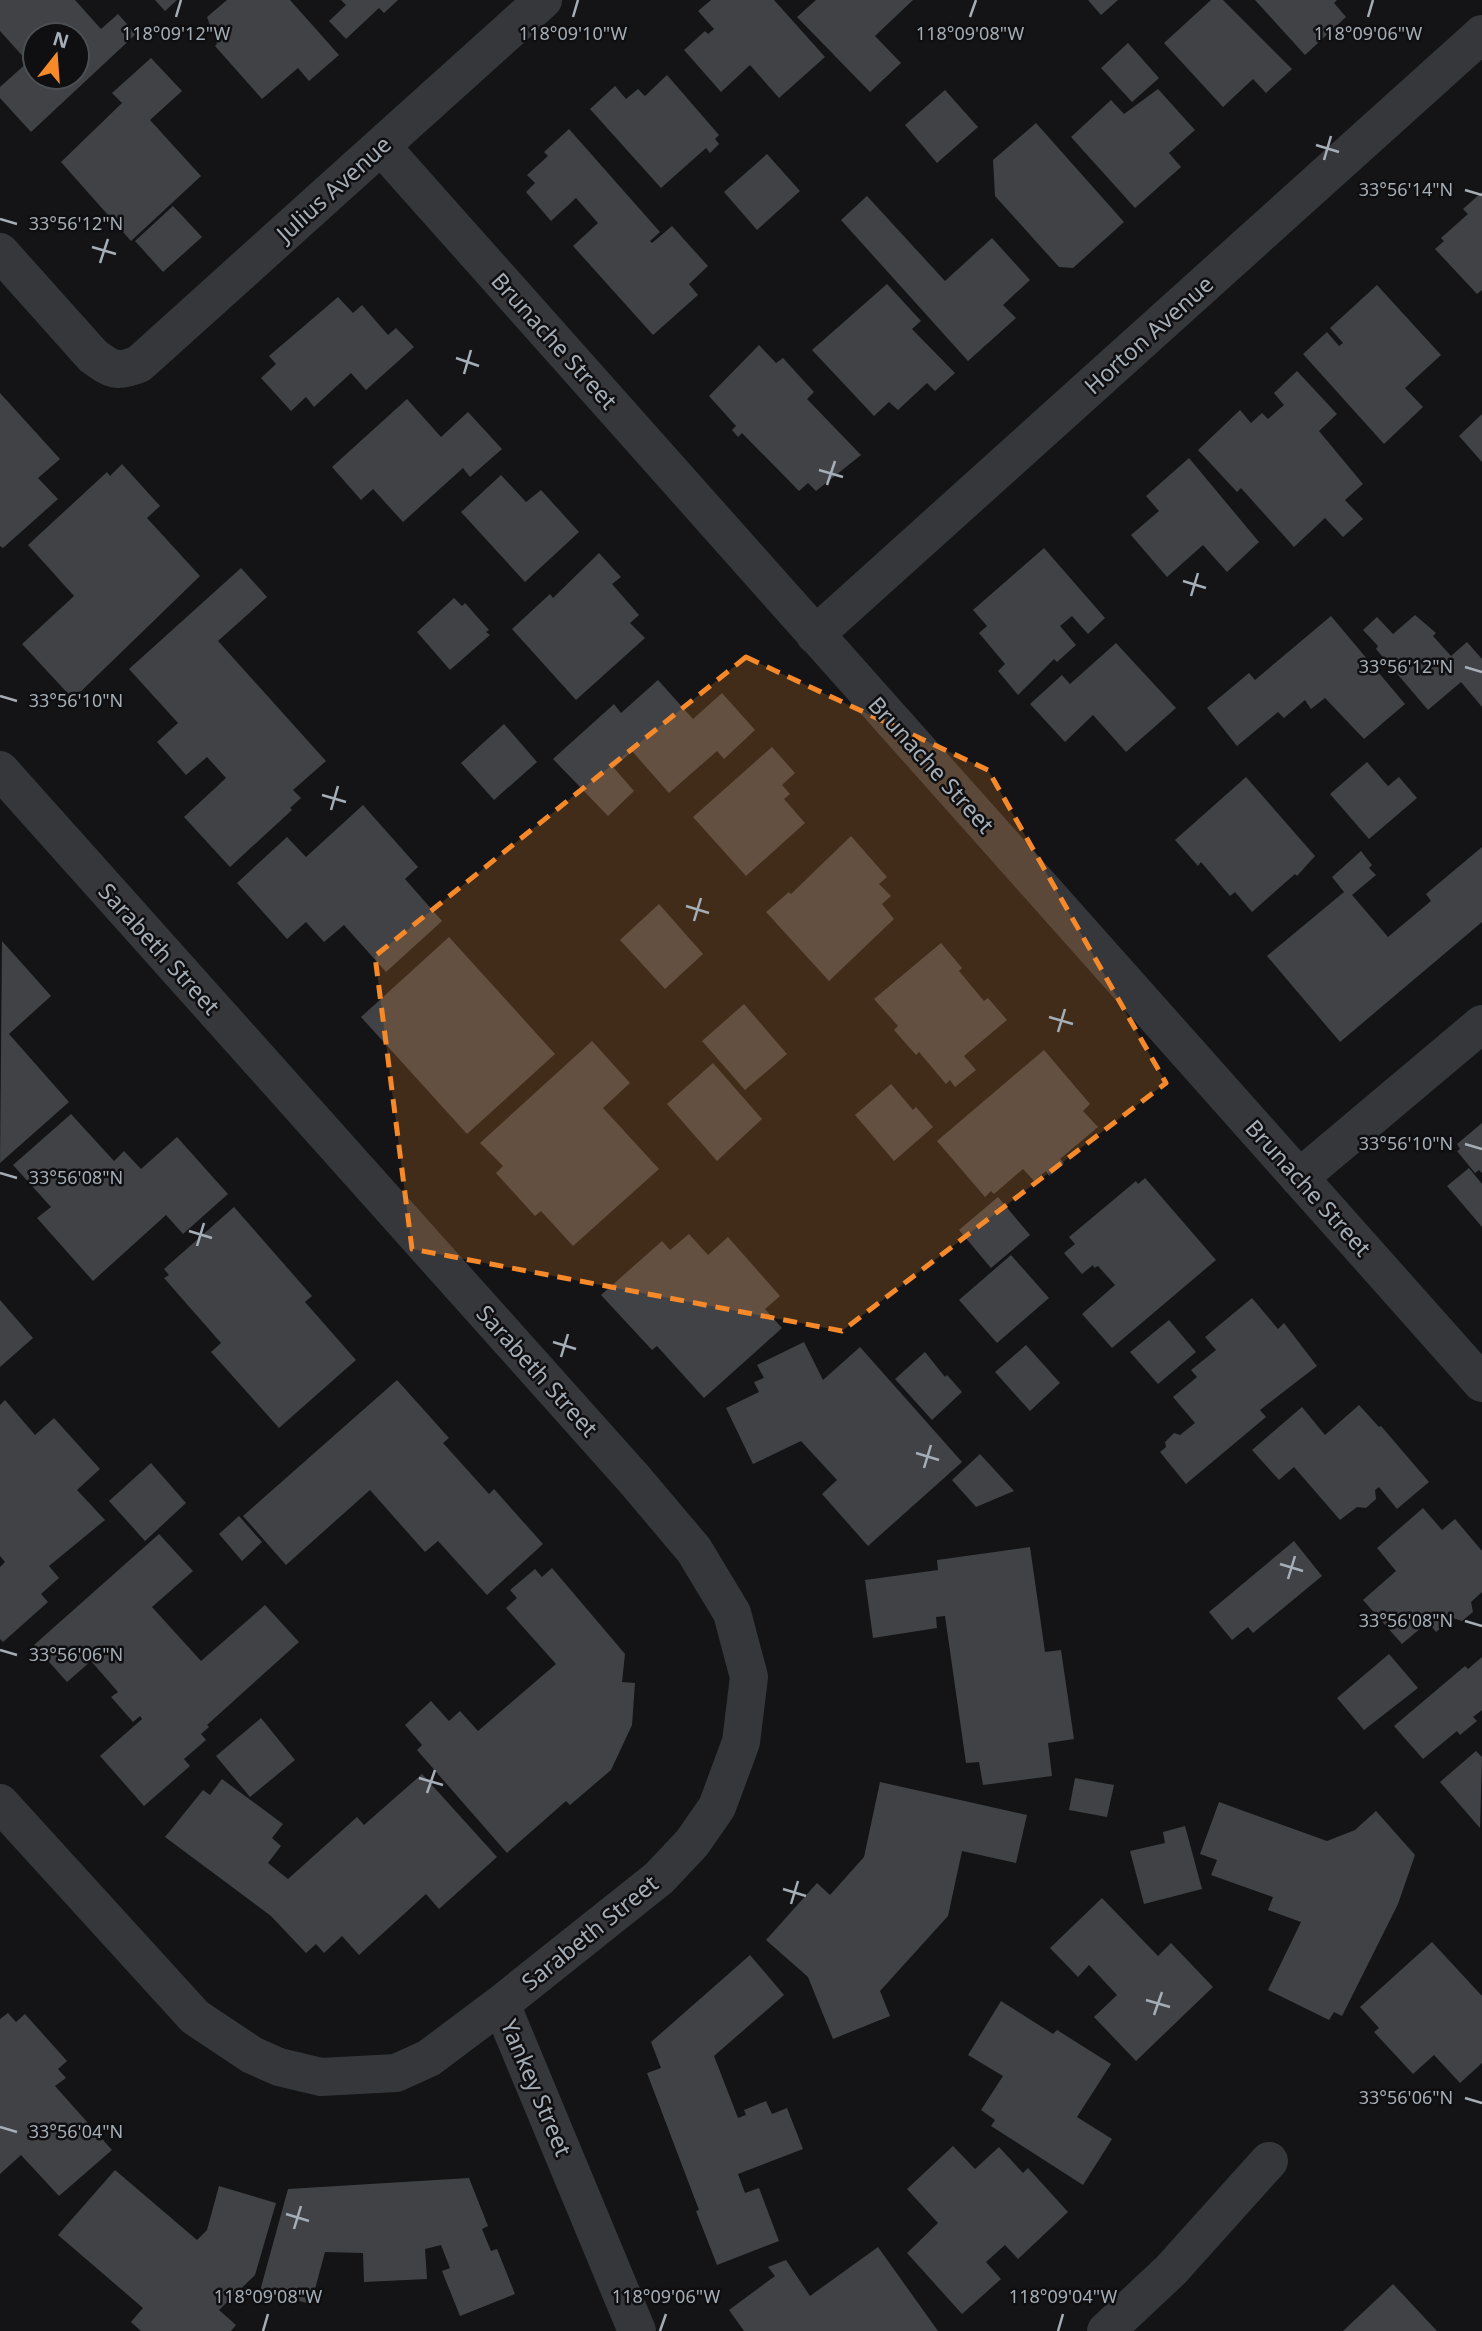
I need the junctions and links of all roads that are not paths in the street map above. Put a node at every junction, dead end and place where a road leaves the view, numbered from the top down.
1 (543, 0) edge
2 (1482, 34) edge
3 (381, 146) junction
4 (0, 251) edge
5 (815, 635) junction
6 (0, 770) edge
7 (1482, 1024) edge
8 (1299, 1178) junction
9 (1482, 1382) edge
10 (0, 1802) edge
11 (501, 2004) junction
12 (1269, 2161) dead end
13 (637, 2331) edge
14 (1106, 2331) edge

1 - 3 street, Julius Avenue
2 - 5 street, Horton Avenue
3 - 4 street, Julius Avenue
3 - 5 street, Brunache Street
5 - 8 street, Brunache Street
6 - 11 street, Sarabeth Street
7 - 8 street
8 - 9 street, Brunache Street
10 - 11 street, Yankey Street
11 - 13 street, Yankey Street
12 - 14 street

